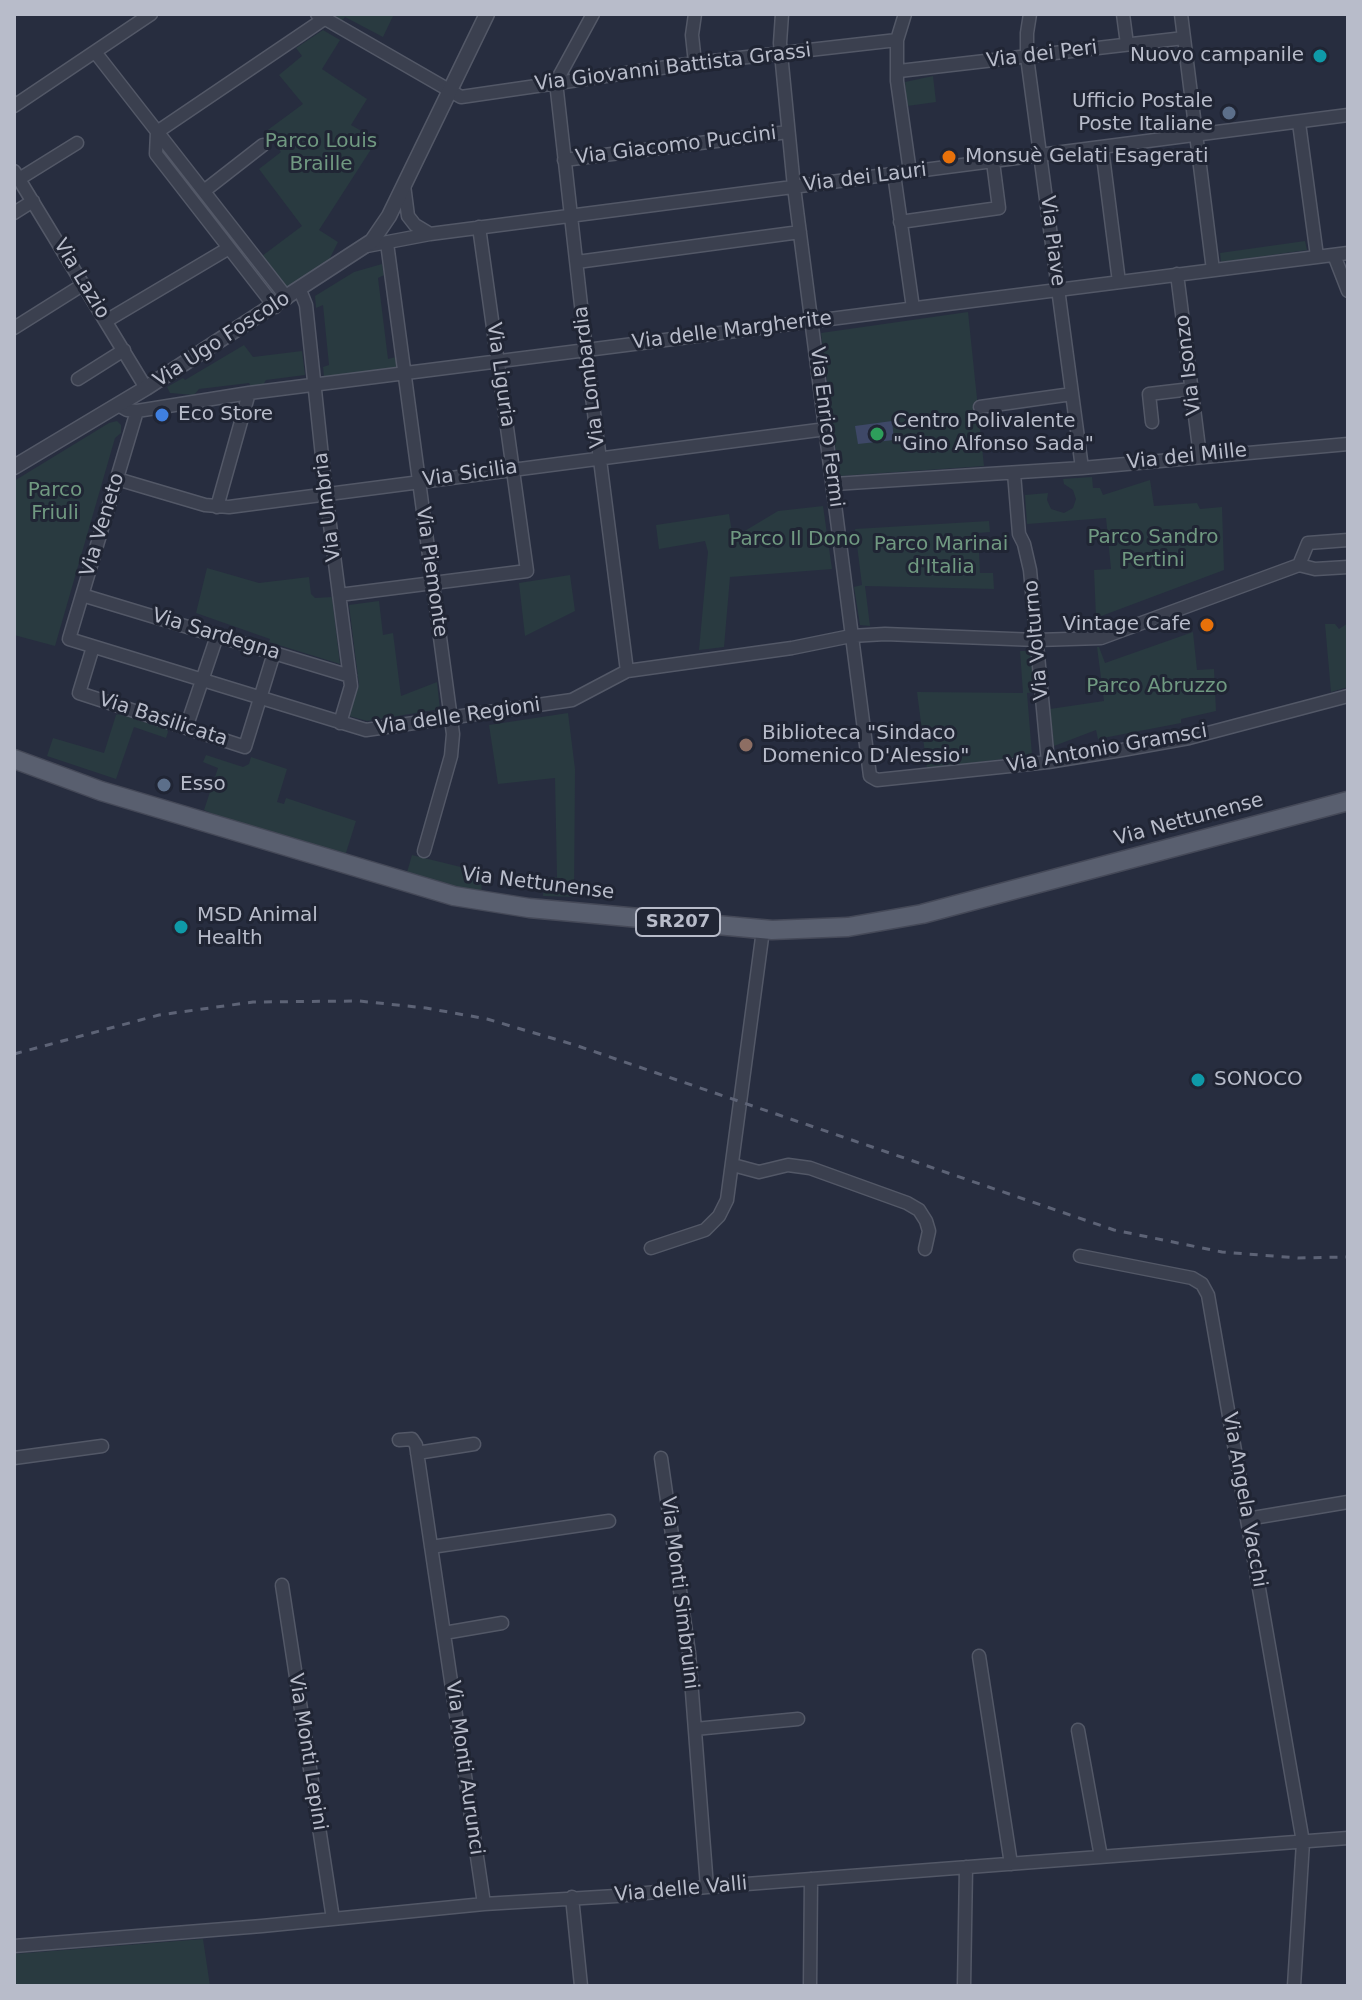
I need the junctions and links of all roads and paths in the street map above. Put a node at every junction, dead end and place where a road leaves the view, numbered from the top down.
1 (151, 14) edge
2 (487, 14) edge
3 (593, 14) edge
4 (695, 14) edge
5 (782, 14) edge
6 (905, 14) edge
7 (1030, 14) edge
8 (1123, 14) edge
9 (1181, 14) edge
10 (323, 16) edge
11 (1184, 38) junction
12 (897, 40) junction
13 (1127, 44) junction
14 (95, 52) junction
15 (781, 54) junction
16 (1027, 57) junction
17 (695, 63) junction
18 (899, 71) junction
19 (556, 82) junction
20 (450, 92) junction
21 (14, 106) edge
22 (1348, 115) edge
23 (1299, 123) junction
24 (157, 132) junction
25 (788, 132) junction
26 (1197, 136) junction
27 (77, 143) dead end
28 (263, 145) dead end
29 (1102, 148) junction
30 (1041, 156) junction
31 (564, 160) junction
32 (993, 162) junction
33 (910, 172) junction
34 (894, 174) junction
35 (16, 175) edge
36 (404, 185) junction
37 (794, 187) junction
38 (204, 191) junction
39 (33, 201) junction
40 (14, 213) edge
41 (571, 216) junction
42 (900, 222) junction
43 (479, 227) junction
44 (800, 232) junction
45 (430, 234) junction
46 (387, 243) junction
47 (367, 246) junction
48 (229, 248) junction
49 (1348, 253) edge
50 (1334, 255) junction
51 (1317, 256) junction
52 (577, 262) junction
53 (1213, 270) junction
54 (1177, 274) junction
55 (1119, 282) junction
56 (84, 284) junction
57 (1058, 290) junction
58 (1348, 291) edge
59 (287, 298) junction
60 (913, 308) junction
61 (106, 321) junction
62 (812, 321) junction
63 (14, 328) edge
64 (124, 350) junction
65 (586, 350) junction
66 (498, 361) junction
67 (404, 373) junction
68 (78, 379) dead end
69 (315, 385) junction
70 (146, 388) junction
71 (1191, 389) junction
72 (249, 393) junction
73 (1072, 394) junction
74 (118, 405) junction
75 (980, 407) dead end
76 (137, 411) junction
77 (1152, 422) dead end
78 (826, 429) junction
79 (1348, 444) edge
80 (1200, 456) junction
81 (599, 457) junction
82 (14, 467) edge
83 (512, 468) junction
84 (1082, 468) junction
85 (1014, 473) junction
86 (117, 479) junction
87 (419, 481) junction
88 (834, 484) junction
89 (326, 494) junction
90 (217, 507) junction
91 (1348, 540) edge
92 (1299, 565) junction
93 (1348, 567) edge
94 (432, 582) junction
95 (82, 595) junction
96 (339, 595) junction
97 (217, 636) junction
98 (851, 636) junction
99 (69, 639) joint
100 (1037, 640) junction
101 (93, 647) junction
102 (274, 653) junction
103 (627, 671) junction
104 (350, 676) junction
105 (202, 680) junction
106 (1348, 696) edge
107 (260, 698) junction
108 (452, 719) junction
109 (340, 723) junction
110 (186, 728) junction
111 (14, 759) edge
112 (1048, 762) junction
113 (867, 771) joint
114 (1348, 801) edge
115 (424, 851) dead end
116 (763, 930) junction
117 (733, 1165) junction
118 (651, 1248) dead end
119 (925, 1249) dead end
120 (1080, 1256) dead end
121 (399, 1440) dead end
122 (474, 1444) dead end
123 (102, 1446) dead end
124 (417, 1453) junction
125 (14, 1458) edge
126 (661, 1458) dead end
127 (1348, 1502) edge
128 (1247, 1519) junction
129 (609, 1521) dead end
130 (431, 1547) junction
131 (282, 1585) dead end
132 (502, 1623) dead end
133 (444, 1633) junction
134 (979, 1656) dead end
135 (798, 1719) dead end
136 (695, 1729) junction
137 (1078, 1730) dead end
138 (1348, 1838) edge
139 (1303, 1842) junction
140 (1101, 1857) junction
141 (1011, 1864) junction
142 (966, 1867) junction
143 (811, 1879) junction
144 (707, 1887) junction
145 (572, 1897) junction
146 (484, 1904) junction
147 (333, 1919) junction
148 (14, 1946) edge
149 (581, 1986) edge
150 (810, 1986) edge
151 (964, 1986) edge
152 (1294, 1986) edge

1 - 14 street
2 - 20 street, Via Ugo Foscolo
3 - 19 street
4 - 17 street
5 - 15 street, Via Enrico Fermi
6 - 12 street
7 - 16 street, Via Piave
8 - 13 street
9 - 11 street
10 - 20 street
10 - 24 street
11 - 13 street, Via dei Peri
11 - 26 street
12 - 15 street, Via Giovanni Battista Grassi
12 - 18 street
13 - 16 street, Via dei Peri
14 - 21 street
14 - 24 street
15 - 17 street, Via Giovanni Battista Grassi
15 - 25 street, Via Enrico Fermi
16 - 18 street, Via dei Peri
16 - 30 street, Via Piave
17 - 19 street, Via Giovanni Battista Grassi
18 - 33 street
19 - 20 street, Via Giovanni Battista Grassi
19 - 31 street, Via Lombardia
20 - 36 street, Via Ugo Foscolo
22 - 23 street, Via dei Lauri
23 - 26 street, Via dei Lauri
23 - 51 street
24 - 38 street
24 - 48 street
25 - 31 street, Via Giacomo Puccini
25 - 37 street, Via Enrico Fermi
26 - 29 street, Via dei Lauri
26 - 53 street
27 - 35 street
28 - 38 street
29 - 30 street, Via dei Lauri
29 - 55 street
30 - 32 street, Via dei Lauri
30 - 57 street, Via Piave
31 - 41 street, Via Lombardia
32 - 33 street, Via dei Lauri
32 - 42 street
33 - 34 street, Via dei Lauri
34 - 37 street, Via dei Lauri
34 - 42 street
35 - 39 street, Via Lazio
36 - 45 street
36 - 47 street, Via Ugo Foscolo
37 - 41 street, Via dei Lauri
37 - 44 street, Via Enrico Fermi
38 - 59 street
39 - 40 street
39 - 56 street, Via Lazio
41 - 43 street, Via dei Lauri
41 - 52 street, Via Lombardia
42 - 60 street
43 - 45 street, Via dei Lauri
43 - 66 street, Via Liguria
44 - 52 street
44 - 62 street, Via Enrico Fermi
45 - 46 street, Via dei Lauri
46 - 47 street, Via dei Lauri
46 - 67 street, Via Piemonte
47 - 59 street, Via Ugo Foscolo
48 - 59 street
48 - 61 street
49 - 50 street, Via delle Margherite
50 - 51 street, Via delle Margherite
50 - 58 street
51 - 53 street, Via delle Margherite
52 - 65 street, Via Lombardia
53 - 54 street, Via delle Margherite
54 - 55 street, Via delle Margherite
54 - 71 street, Via Isonzo
55 - 57 street, Via delle Margherite
56 - 61 street, Via Lazio
56 - 63 street
57 - 60 street, Via delle Margherite
57 - 73 street, Via Piave
59 - 69 street, Via Umbria
59 - 70 street, Via Ugo Foscolo
60 - 62 street, Via delle Margherite
61 - 64 street, Via Lazio
62 - 65 street, Via delle Margherite
62 - 78 street, Via Enrico Fermi
64 - 68 street
64 - 70 street, Via Lazio
65 - 66 street, Via delle Margherite
65 - 81 street, Via Lombardia
66 - 67 street, Via delle Margherite
66 - 83 street, Via Liguria
67 - 69 street, Via delle Margherite
67 - 87 street, Via Piemonte
69 - 72 street, Via delle Margherite
69 - 89 street, Via Umbria
70 - 74 street, Via Ugo Foscolo
71 - 77 street
71 - 80 street, Via Isonzo
72 - 76 street, Via delle Margherite
72 - 90 street
73 - 75 street
73 - 84 street, Via Piave
74 - 76 street, Via delle Margherite
74 - 82 street, Via Ugo Foscolo
76 - 86 street, Via Veneto
78 - 81 street, Via Sicilia
78 - 88 street, Via Enrico Fermi
79 - 80 street, Via dei Mille
80 - 84 street, Via dei Mille
81 - 83 street, Via Sicilia
81 - 103 street, Via Lombardia
83 - 87 street, Via Sicilia
83 - 94 street, Via Liguria
84 - 85 street, Via dei Mille
85 - 88 street, Via dei Mille
85 - 100 street, Via Volturno
86 - 90 street, Via Sicilia
86 - 95 street, Via Veneto
87 - 89 street, Via Sicilia
87 - 94 street, Via Piemonte
88 - 98 street, Via Enrico Fermi
89 - 90 street, Via Sicilia
89 - 96 street, Via Umbria
91 - 92 street
92 - 93 street
92 - 100 street, Via delle Regioni
94 - 96 street
94 - 108 street, Via Piemonte
95 - 97 street, Via Sardegna
95 - 99 street, Via Veneto
96 - 104 street, Via Umbria
97 - 102 street, Via Sardegna
97 - 105 street
98 - 100 street, Via delle Regioni
98 - 103 street, Via delle Regioni
98 - 113 street, Via Enrico Fermi
99 - 101 street, Via delle Regioni
100 - 112 street, Via Volturno
101 - 105 street, Via delle Regioni
101 - 110 street, Via Basilicata
102 - 104 street, Via Sardegna
102 - 107 street, Via Basilicata
103 - 108 street, Via delle Regioni
104 - 109 street, Via Umbria
105 - 107 street, Via delle Regioni
105 - 110 street
106 - 112 street, Via Antonio Gramsci
107 - 109 street, Via delle Regioni
107 - 110 street, Via Basilicata
108 - 109 street, Via delle Regioni
108 - 115 street, Via Piemonte
111 - 116 main road, Via Nettunense / SR207
112 - 113 street, Via Antonio Gramsci
114 - 116 main road, Via Nettunense / SR207
116 - 117 street
117 - 118 street
117 - 119 street
120 - 128 street, Via Angela Vacchi
121 - 124 street
122 - 124 street
123 - 125 street
124 - 130 street, Via Monti Aurunci
126 - 136 street, Via Monti Simbruini
127 - 128 street
128 - 139 street, Via Angela Vacchi
129 - 130 street
130 - 133 street, Via Monti Aurunci
131 - 147 street, Via Monti Lepini
132 - 133 street
133 - 146 street, Via Monti Aurunci
134 - 141 street
135 - 136 street
136 - 144 street, Via Monti Simbruini
137 - 140 street
138 - 139 street, Via delle Valli
139 - 140 street, Via delle Valli
139 - 152 street, Via Angela Vacchi
140 - 141 street, Via delle Valli
141 - 142 street, Via delle Valli
142 - 143 street, Via delle Valli
142 - 151 street
143 - 144 street, Via delle Valli
143 - 150 street
144 - 145 street, Via delle Valli
145 - 146 street, Via delle Valli
145 - 149 street
146 - 147 street, Via delle Valli
147 - 148 street, Via delle Valli

